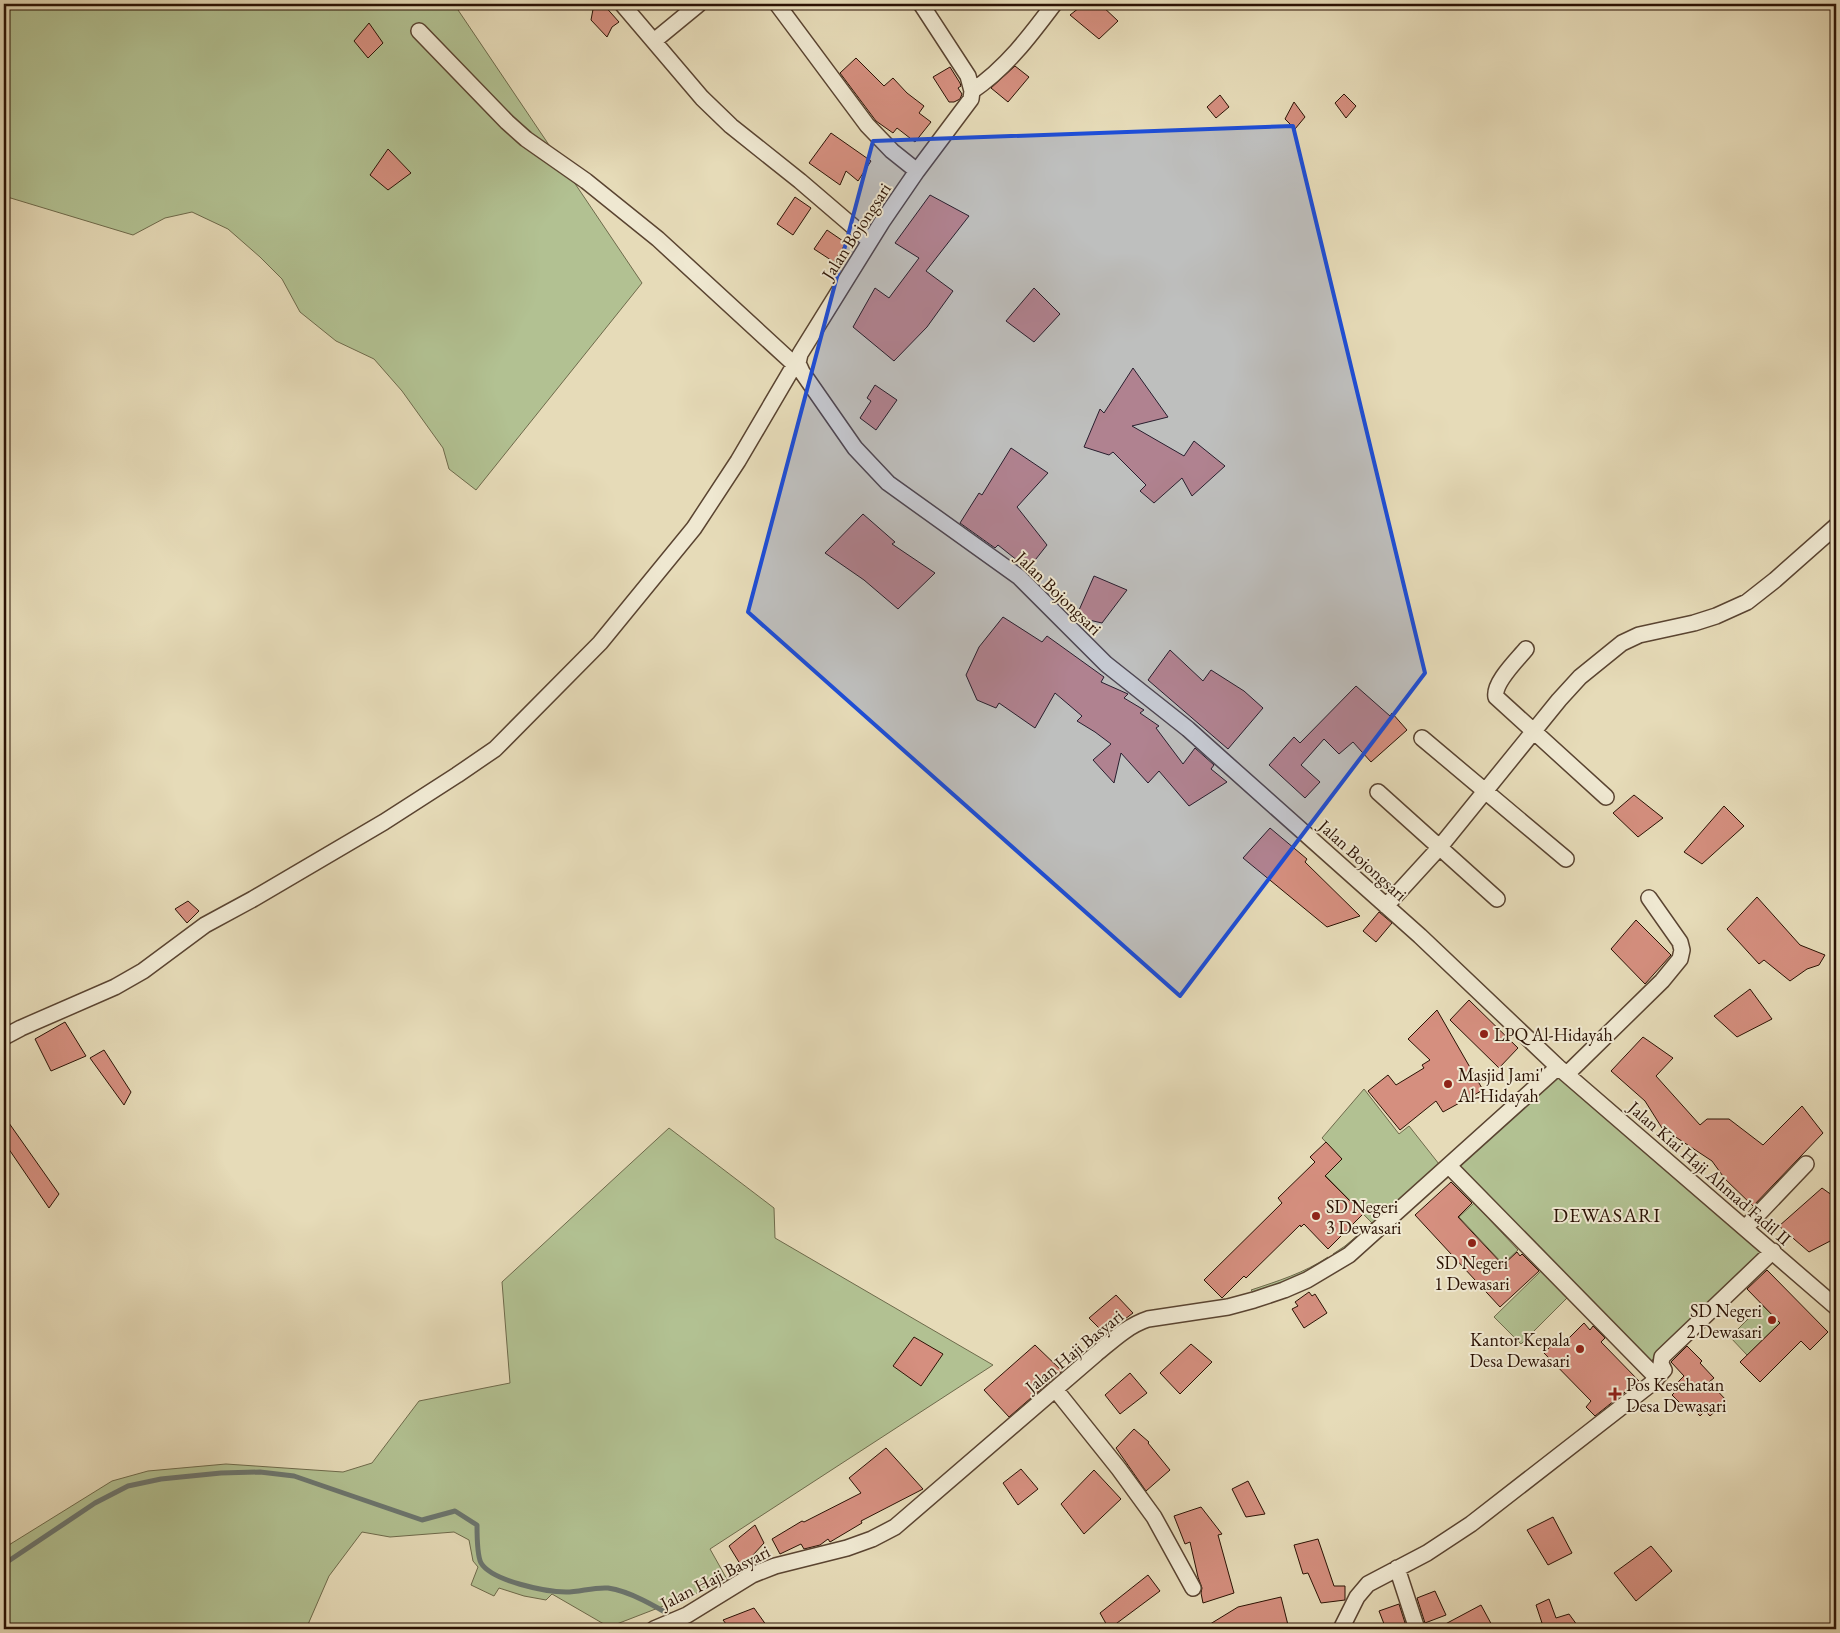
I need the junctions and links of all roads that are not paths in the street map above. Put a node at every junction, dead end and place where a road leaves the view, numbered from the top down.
1 (622, 4) edge
2 (699, 4) edge
3 (777, 4) edge
4 (921, 4) edge
5 (1054, 4) edge
6 (419, 31) dead end
7 (654, 41) junction
8 (972, 91) junction
9 (917, 171) junction
10 (870, 241) junction
11 (797, 364) junction
12 (1836, 526) edge
13 (1526, 649) dead end
14 (1533, 732) junction
15 (1422, 738) dead end
16 (1378, 792) dead end
17 (1485, 792) junction
18 (1606, 797) dead end
19 (1439, 848) junction
20 (1566, 859) dead end
21 (1648, 898) dead end
22 (1497, 899) dead end
23 (1386, 906) junction
24 (4, 1037) edge
25 (1563, 1071) junction
26 (1806, 1164) dead end
27 (1448, 1166) junction
28 (1745, 1228) junction
29 (1773, 1251) junction
30 (1836, 1307) edge
31 (1657, 1378) junction
32 (1055, 1389) junction
33 (1397, 1568) junction
34 (1192, 1588) dead end
35 (675, 1626) edge
36 (654, 1629) edge
37 (1341, 1629) edge
38 (1416, 1629) edge

1 - 7 street
2 - 7 street
3 - 9 street
4 - 8 street
5 - 8 street
6 - 11 street
7 - 10 street
8 - 9 street, Jalan Bojongsari
9 - 10 street, Jalan Bojongsari
10 - 11 street, Jalan Bojongsari
11 - 23 street, Jalan Bojongsari
11 - 24 street
12 - 14 street
13 - 14 street
14 - 17 street
14 - 18 street
15 - 17 street
16 - 19 street
17 - 19 street
17 - 20 street
19 - 22 street
19 - 23 street
21 - 25 street, Jalan Haji Basyari
23 - 25 street, Jalan Bojongsari
25 - 27 street, Jalan Haji Basyari
25 - 28 street, Jalan Kiai Haji Ahmad Fadil II
26 - 28 street
27 - 31 street
27 - 32 street, Jalan Haji Basyari
28 - 29 street, Jalan Kiai Haji Ahmad Fadil II
29 - 30 street, Jalan Kiai Haji Ahmad Fadil II
29 - 31 street
31 - 33 street
32 - 34 street
32 - 35 street, Jalan Haji Basyari
33 - 37 street
33 - 38 street
35 - 36 street, Jalan Haji Basyari

